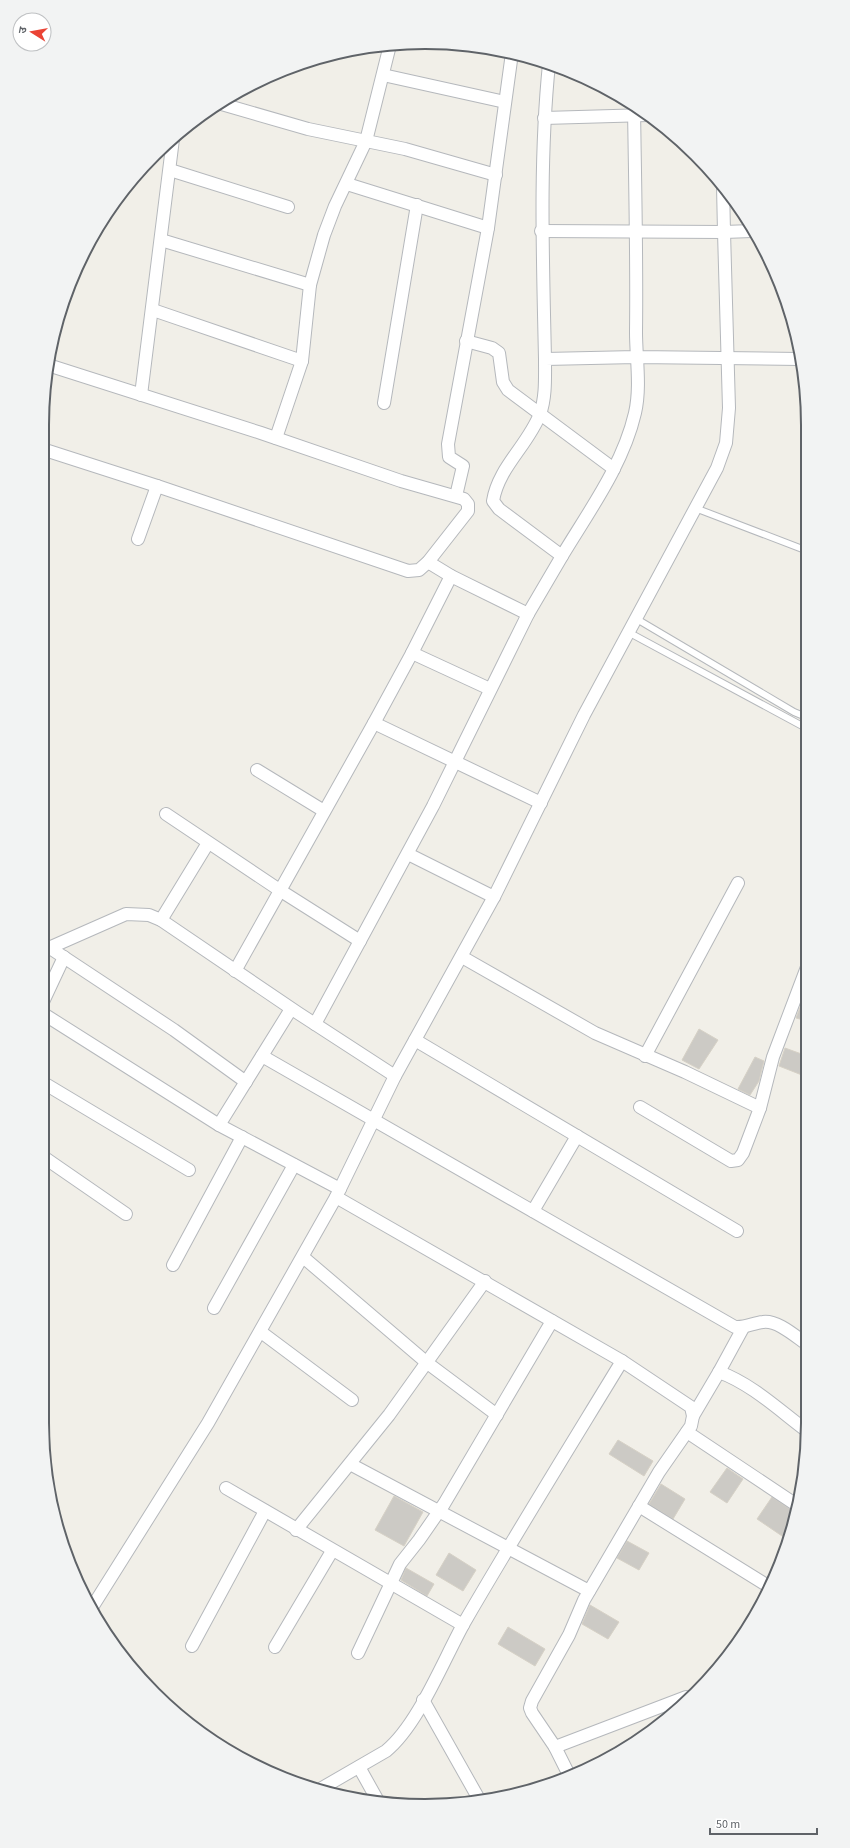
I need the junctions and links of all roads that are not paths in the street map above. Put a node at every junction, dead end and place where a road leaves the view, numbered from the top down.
1 (389, 51) edge
2 (511, 59) edge
3 (548, 70) edge
4 (383, 75) junction
5 (506, 102) junction
6 (227, 105) edge
7 (633, 111) edge
8 (634, 112) edge
9 (544, 118) junction
10 (366, 141) junction
11 (172, 146) edge
12 (170, 170) junction
13 (496, 175) junction
14 (346, 184) junction
15 (723, 196) edge
16 (417, 205) junction
17 (288, 207) dead end
18 (488, 228) junction
19 (541, 231) junction
20 (747, 231) edge
21 (637, 232) junction
22 (724, 232) junction
23 (162, 240) junction
24 (310, 285) junction
25 (153, 310) junction
26 (466, 342) junction
27 (636, 357) junction
28 (545, 359) junction
29 (727, 359) junction
30 (795, 359) edge
31 (302, 361) junction
32 (54, 367) edge
33 (142, 395) junction
34 (384, 403) dead end
35 (540, 414) junction
36 (276, 438) junction
37 (49, 451) edge
38 (614, 469) junction
39 (157, 486) junction
40 (456, 496) junction
41 (695, 508) junction
42 (138, 539) dead end
43 (801, 548) edge
44 (562, 556) junction
45 (428, 562) junction
46 (450, 576) junction
47 (528, 614) junction
48 (635, 618) junction
49 (628, 632) junction
50 (412, 653) junction
51 (490, 689) junction
52 (801, 714) edge
53 (374, 722) junction
54 (801, 725) edge
55 (454, 760) junction
56 (257, 770) dead end
57 (541, 803) junction
58 (324, 811) junction
59 (166, 814) dead end
60 (208, 843) junction
61 (408, 854) junction
62 (738, 883) dead end
63 (281, 891) junction
64 (494, 897) junction
65 (161, 920) junction
66 (360, 941) junction
67 (49, 949) edge
68 (49, 951) edge
69 (64, 957) junction
70 (462, 957) junction
71 (235, 971) junction
72 (801, 983) edge
73 (49, 989) edge
74 (291, 1009) junction
75 (49, 1017) edge
76 (315, 1024) junction
77 (415, 1040) junction
78 (262, 1056) junction
79 (645, 1056) junction
80 (395, 1076) junction
81 (246, 1082) junction
82 (49, 1086) edge
83 (640, 1108) dead end
84 (760, 1108) junction
85 (374, 1120) junction
86 (219, 1125) junction
87 (577, 1136) junction
88 (242, 1137) junction
89 (49, 1161) edge
90 (294, 1165) junction
91 (189, 1170) dead end
92 (338, 1193) junction
93 (533, 1211) junction
94 (126, 1214) dead end
95 (737, 1231) dead end
96 (303, 1257) junction
97 (173, 1265) dead end
98 (485, 1281) junction
99 (214, 1308) dead end
100 (552, 1321) junction
101 (742, 1328) junction
102 (260, 1332) junction
103 (801, 1340) edge
104 (622, 1361) junction
105 (426, 1362) junction
106 (719, 1372) junction
107 (352, 1400) dead end
108 (496, 1415) junction
109 (693, 1416) junction
110 (801, 1427) edge
111 (687, 1432) junction
112 (350, 1464) junction
113 (226, 1488) dead end
114 (792, 1502) edge
115 (639, 1506) junction
116 (265, 1511) junction
117 (438, 1512) junction
118 (296, 1530) junction
119 (507, 1549) junction
120 (332, 1551) junction
121 (389, 1584) junction
122 (764, 1584) edge
123 (589, 1591) junction
124 (95, 1603) edge
125 (463, 1625) junction
126 (192, 1646) dead end
127 (275, 1647) dead end
128 (358, 1653) dead end
129 (680, 1699) edge
130 (423, 1700) junction
131 (555, 1747) junction
132 (358, 1767) junction
133 (567, 1771) edge
134 (326, 1786) edge
135 (375, 1796) edge
136 (477, 1796) edge

1 - 4 street
2 - 5 street
3 - 9 street
4 - 5 street
4 - 10 street
5 - 13 street
6 - 10 street
7 - 9 street
8 - 21 street
9 - 19 street
10 - 13 street
10 - 14 street
11 - 12 street
12 - 17 street
12 - 23 street
13 - 18 street
14 - 16 street
14 - 24 street
15 - 22 street
16 - 18 street
16 - 34 street
18 - 26 street
19 - 21 street
19 - 28 street
20 - 22 street
21 - 22 street
21 - 27 street
22 - 29 street
23 - 24 street
23 - 25 street
24 - 31 street
25 - 31 street
25 - 33 street
26 - 35 street
26 - 40 street
27 - 28 street
27 - 29 street
27 - 38 street
28 - 35 street
29 - 30 street
29 - 41 street
31 - 36 street
32 - 33 street
33 - 36 street
35 - 38 street
35 - 44 street
36 - 40 street
37 - 39 street
38 - 44 street
39 - 42 street
39 - 45 street
40 - 45 street
41 - 43 lane
41 - 48 street
44 - 47 street
45 - 46 street
46 - 47 street
46 - 50 street
47 - 51 street
48 - 49 street
48 - 52 lane
49 - 54 lane
49 - 57 street
50 - 51 street
50 - 53 street
51 - 55 street
53 - 55 street
53 - 58 street
55 - 57 street
55 - 61 street
56 - 58 street
57 - 64 street
58 - 63 street
59 - 60 street
60 - 63 street
60 - 65 street
61 - 64 street
61 - 66 street
62 - 79 street
63 - 66 street
63 - 71 street
64 - 70 street
65 - 67 street
65 - 71 street
66 - 76 street
68 - 69 street
69 - 73 street
69 - 81 street
70 - 77 street
70 - 79 street
71 - 74 street
72 - 84 street
74 - 76 street
74 - 78 street
75 - 86 street
76 - 80 street
77 - 80 street
77 - 87 street
78 - 81 street
78 - 85 street
79 - 84 street
80 - 85 street
81 - 86 street
82 - 91 street
83 - 84 street
85 - 92 street
85 - 93 street
86 - 88 street
87 - 93 street
87 - 95 street
88 - 90 street
88 - 97 street
89 - 94 street
90 - 92 street
90 - 99 street
92 - 96 street
92 - 98 street
93 - 101 street
96 - 102 street
96 - 105 street
98 - 100 street
98 - 105 street
100 - 104 street
100 - 108 street
101 - 103 street
101 - 106 street
102 - 107 street
102 - 124 street
104 - 109 street
104 - 119 street
105 - 108 street
105 - 112 street
106 - 109 street
106 - 110 street
108 - 117 street
109 - 111 street
111 - 114 street
111 - 115 street
112 - 117 street
112 - 118 street
113 - 116 street
115 - 122 street
115 - 123 street
116 - 118 street
116 - 126 street
117 - 119 street
117 - 121 street
118 - 120 street
119 - 123 street
119 - 125 street
120 - 121 street
120 - 127 street
121 - 125 street
121 - 128 street
123 - 131 street
125 - 130 street
129 - 131 street
130 - 132 street
130 - 136 street
131 - 133 street
132 - 134 street
132 - 135 street

